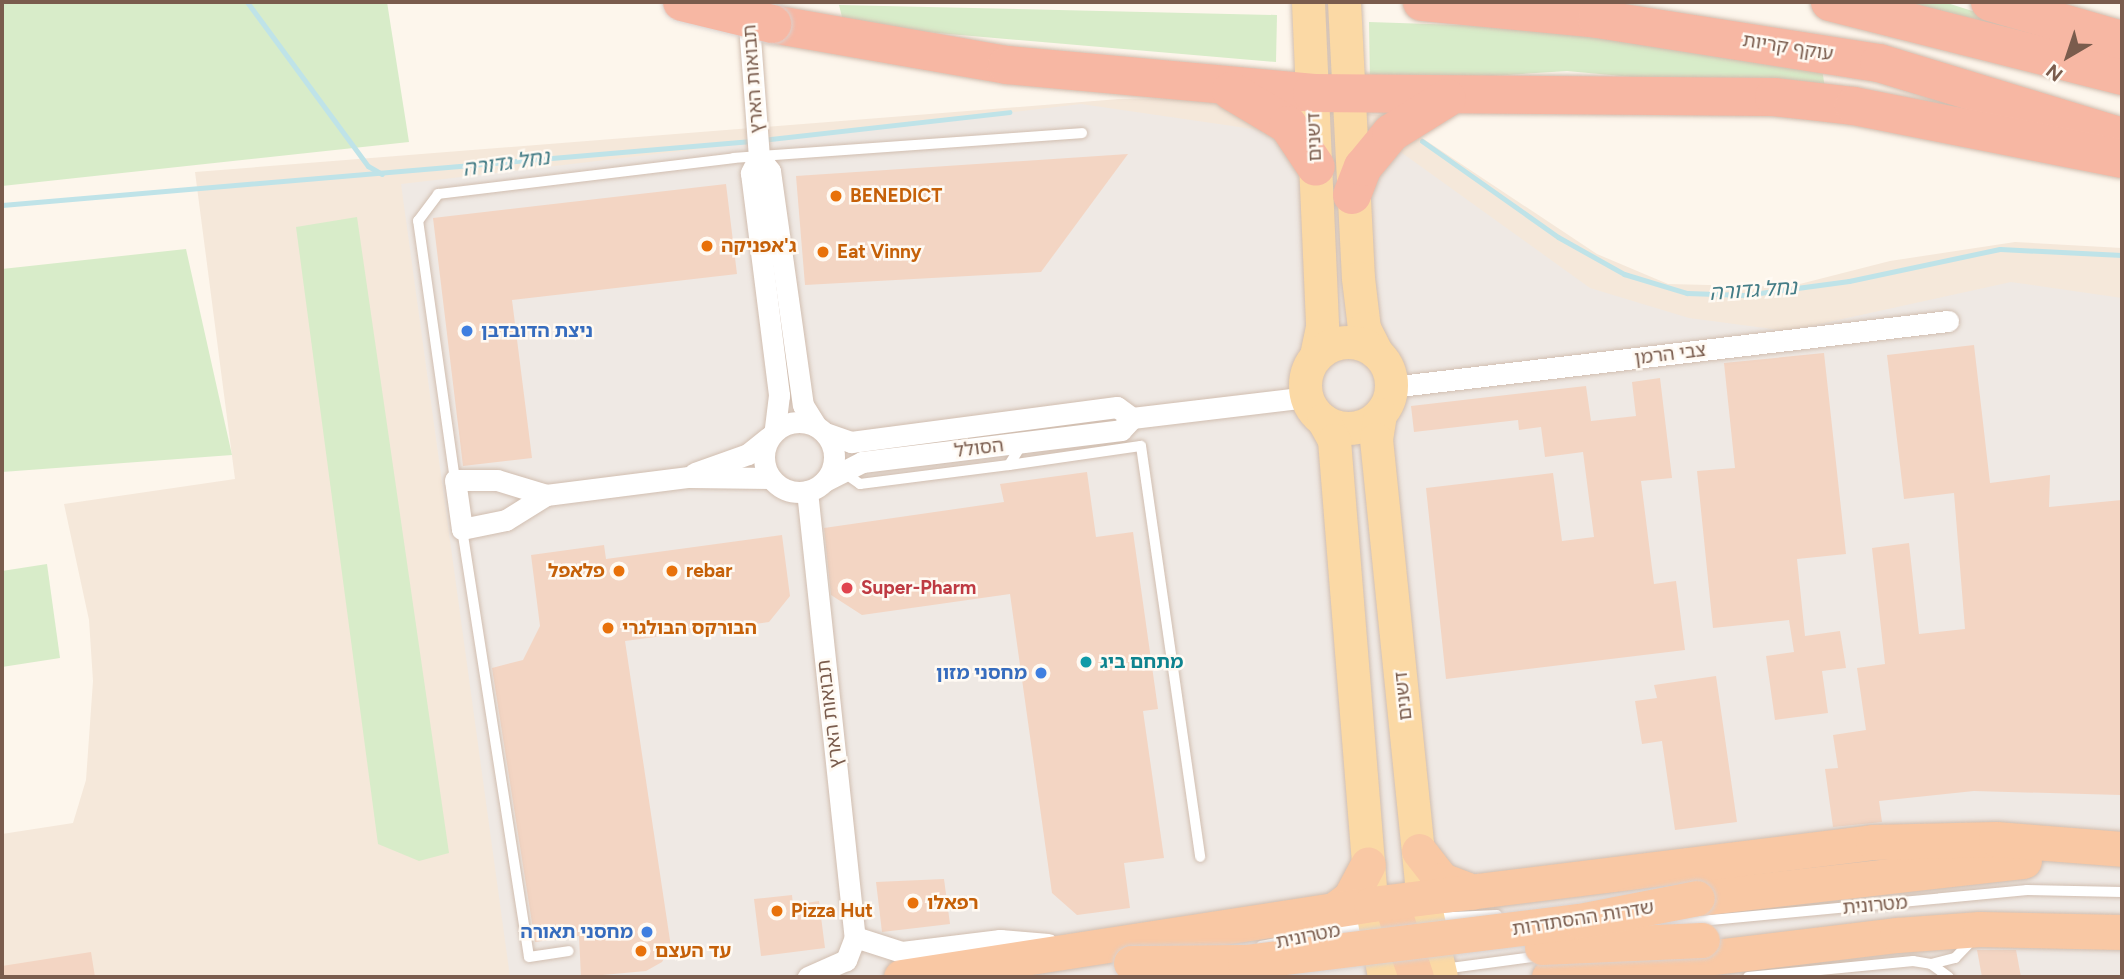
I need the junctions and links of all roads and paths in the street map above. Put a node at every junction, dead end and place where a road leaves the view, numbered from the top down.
1 (682, 2) edge
2 (1308, 2) edge
3 (1344, 2) edge
4 (1432, 2) edge
5 (1830, 2) edge
6 (1990, 2) edge
7 (760, 13) edge
8 (2122, 40) edge
9 (2122, 76) edge
10 (1214, 82) junction
11 (1330, 94) junction
12 (1454, 95) junction
13 (1082, 133) dead end
14 (2122, 137) edge
15 (758, 153) junction
16 (2122, 159) edge
17 (1316, 167) junction
18 (1352, 195) junction
19 (1948, 321) dead end
20 (1377, 353) junction
21 (1316, 356) junction
22 (1386, 400) junction
23 (1315, 409) junction
24 (1132, 418) junction
25 (820, 429) junction
26 (772, 434) junction
27 (1023, 442) junction
28 (1009, 465) junction
29 (689, 477) junction
30 (770, 478) junction
31 (455, 480) junction
32 (824, 481) junction
33 (546, 495) junction
34 (462, 529) junction
35 (2122, 839) edge
36 (2122, 849) edge
37 (1419, 851) junction
38 (1200, 857) dead end
39 (1723, 860) junction
40 (1368, 864) junction
41 (2122, 866) edge
42 (1473, 892) junction
43 (2122, 892) edge
44 (1334, 910) junction
45 (1399, 913) junction
46 (2122, 923) edge
47 (1642, 926) dead end
48 (1980, 929) junction
49 (2122, 932) edge
50 (855, 937) junction
51 (1091, 948) junction
52 (569, 951) dead end
53 (1689, 960) edge
54 (1931, 964) junction
55 (1202, 973) junction
56 (1408, 975) edge
57 (808, 977) edge
58 (901, 977) edge
59 (1044, 977) edge
60 (1177, 977) edge
61 (1233, 977) edge
62 (1261, 977) edge
63 (1549, 977) edge
64 (1748, 977) edge
65 (1949, 977) edge

1 - 7 highway, bridge
2 - 11 main road, דשנים
3 - 11 main road, דשנים
4 - 14 highway, עוקף קריות
5 - 9 highway
6 - 8 highway
7 - 10 highway
7 - 15 street, תבואות הארץ
10 - 11 highway
10 - 17 highway
11 - 12 highway
11 - 17 main road, דשנים
11 - 18 main road, דשנים
12 - 16 highway
12 - 18 highway
13 - 15 lane
15 - 25 street, תבואות הארץ
15 - 26 street, תבואות הארץ
15 - 31 lane
17 - 21 main road, דשנים
18 - 20 main road, דשנים
19 - 22 street, צבי הרמן
20 - 21 main road
20 - 22 main road
21 - 23 main road
22 - 23 main road
22 - 37 main road, דשנים
23 - 24 street, הסולל
23 - 40 main road
24 - 25 street, הסולל
24 - 27 street, הסולל
25 - 26 street
25 - 32 street
26 - 29 street
26 - 30 street
27 - 28 lane
27 - 32 street, הסולל
28 - 32 lane
28 - 38 lane
29 - 30 street
29 - 33 street
30 - 32 street
31 - 33 street
31 - 34 street
32 - 50 street, תבואות הארץ
33 - 34 street
34 - 52 lane
35 - 39 lane
36 - 39 highway
37 - 42 highway
37 - 45 main road, דשנים
39 - 42 highway
40 - 44 highway
40 - 45 main road
41 - 59 highway, שדרות ההסתדרות, bridge
42 - 45 highway
43 - 47 lane, מטרונית
44 - 45 highway
44 - 51 highway
45 - 55 lane, מטרונית
45 - 56 highway
45 - 56 lane, מטרונית
46 - 53 highway, שדרות ההסתדרות
48 - 49 highway
48 - 53 highway
48 - 54 lane
50 - 51 street
50 - 57 street
51 - 58 highway
53 - 62 highway, שדרות ההסתדרות, bridge
53 - 63 highway
54 - 64 lane
54 - 65 lane
55 - 60 lane, מטרונית
55 - 61 lane, מטרונית

